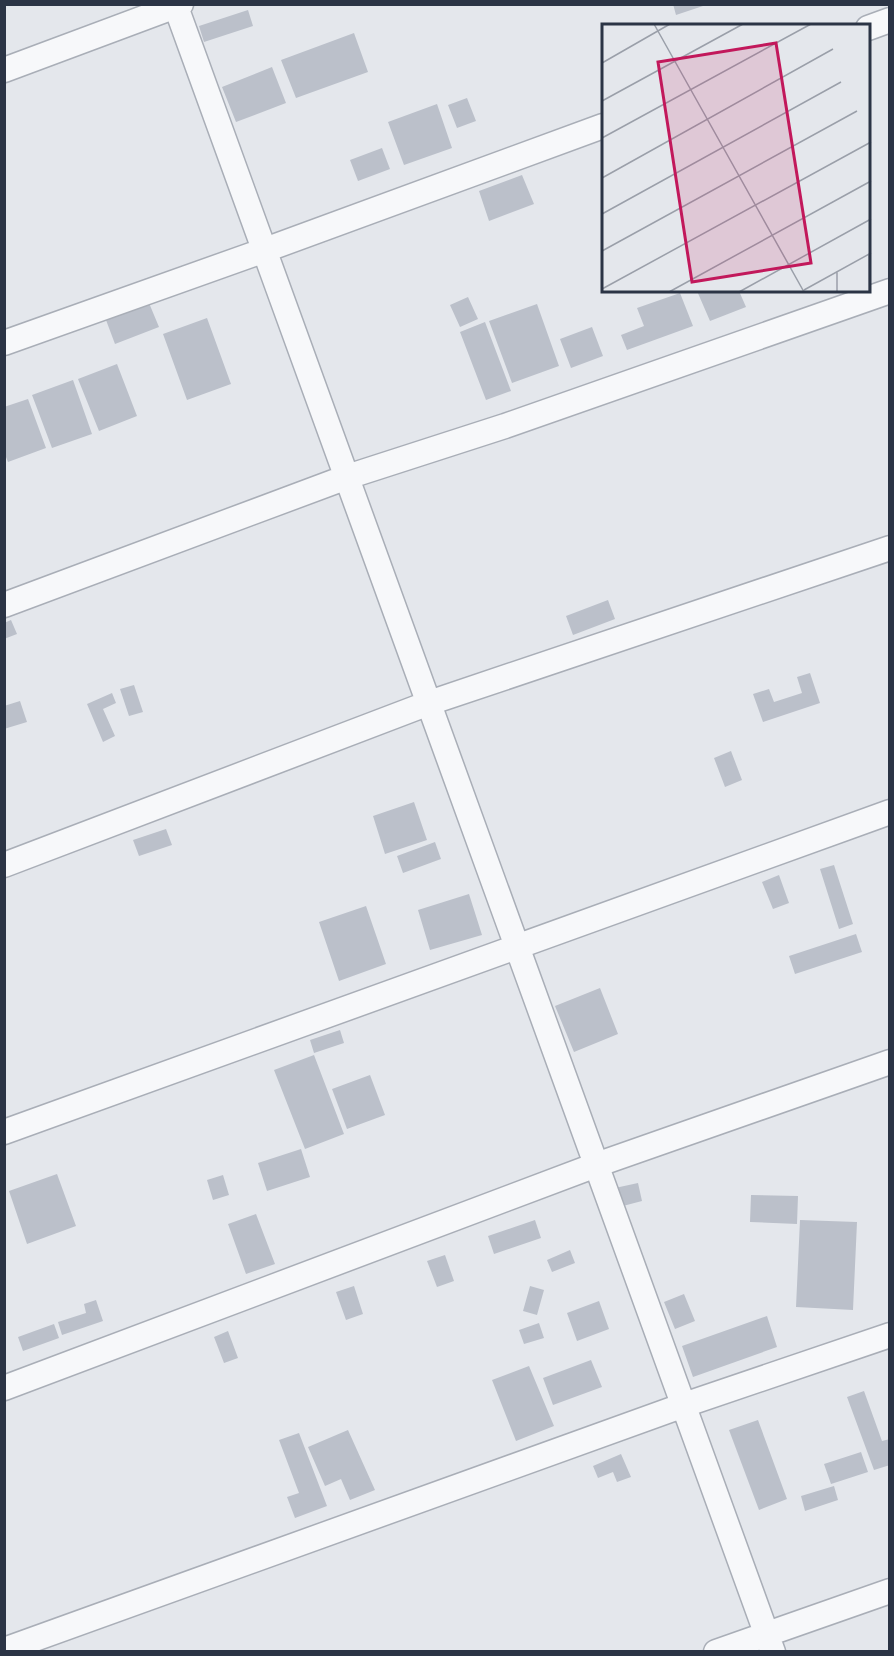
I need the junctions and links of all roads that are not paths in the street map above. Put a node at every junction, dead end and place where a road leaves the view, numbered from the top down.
1 (177, 5) edge
2 (890, 20) edge
3 (870, 27) edge
4 (4, 70) edge
5 (602, 126) edge
6 (265, 250) junction
7 (890, 291) edge
8 (4, 343) edge
9 (347, 477) junction
10 (890, 548) edge
11 (4, 605) edge
12 (429, 703) junction
13 (890, 812) edge
14 (4, 865) edge
15 (517, 946) junction
16 (890, 1062) edge
17 (4, 1132) edge
18 (596, 1165) junction
19 (890, 1335) edge
20 (4, 1388) edge
21 (684, 1405) junction
22 (890, 1591) edge
23 (770, 1642) edge
24 (4, 1650) edge
25 (716, 1652) edge

1 - 4 street
1 - 6 street
2 - 3 street
5 - 6 street
6 - 8 street
6 - 9 street
7 - 9 street
9 - 11 street
9 - 12 street
10 - 12 street
12 - 14 street
12 - 15 street
13 - 15 street
15 - 17 street
15 - 18 street
16 - 18 street
18 - 20 street
18 - 21 street
19 - 21 street
21 - 23 street
21 - 24 street
22 - 23 street
23 - 25 street

